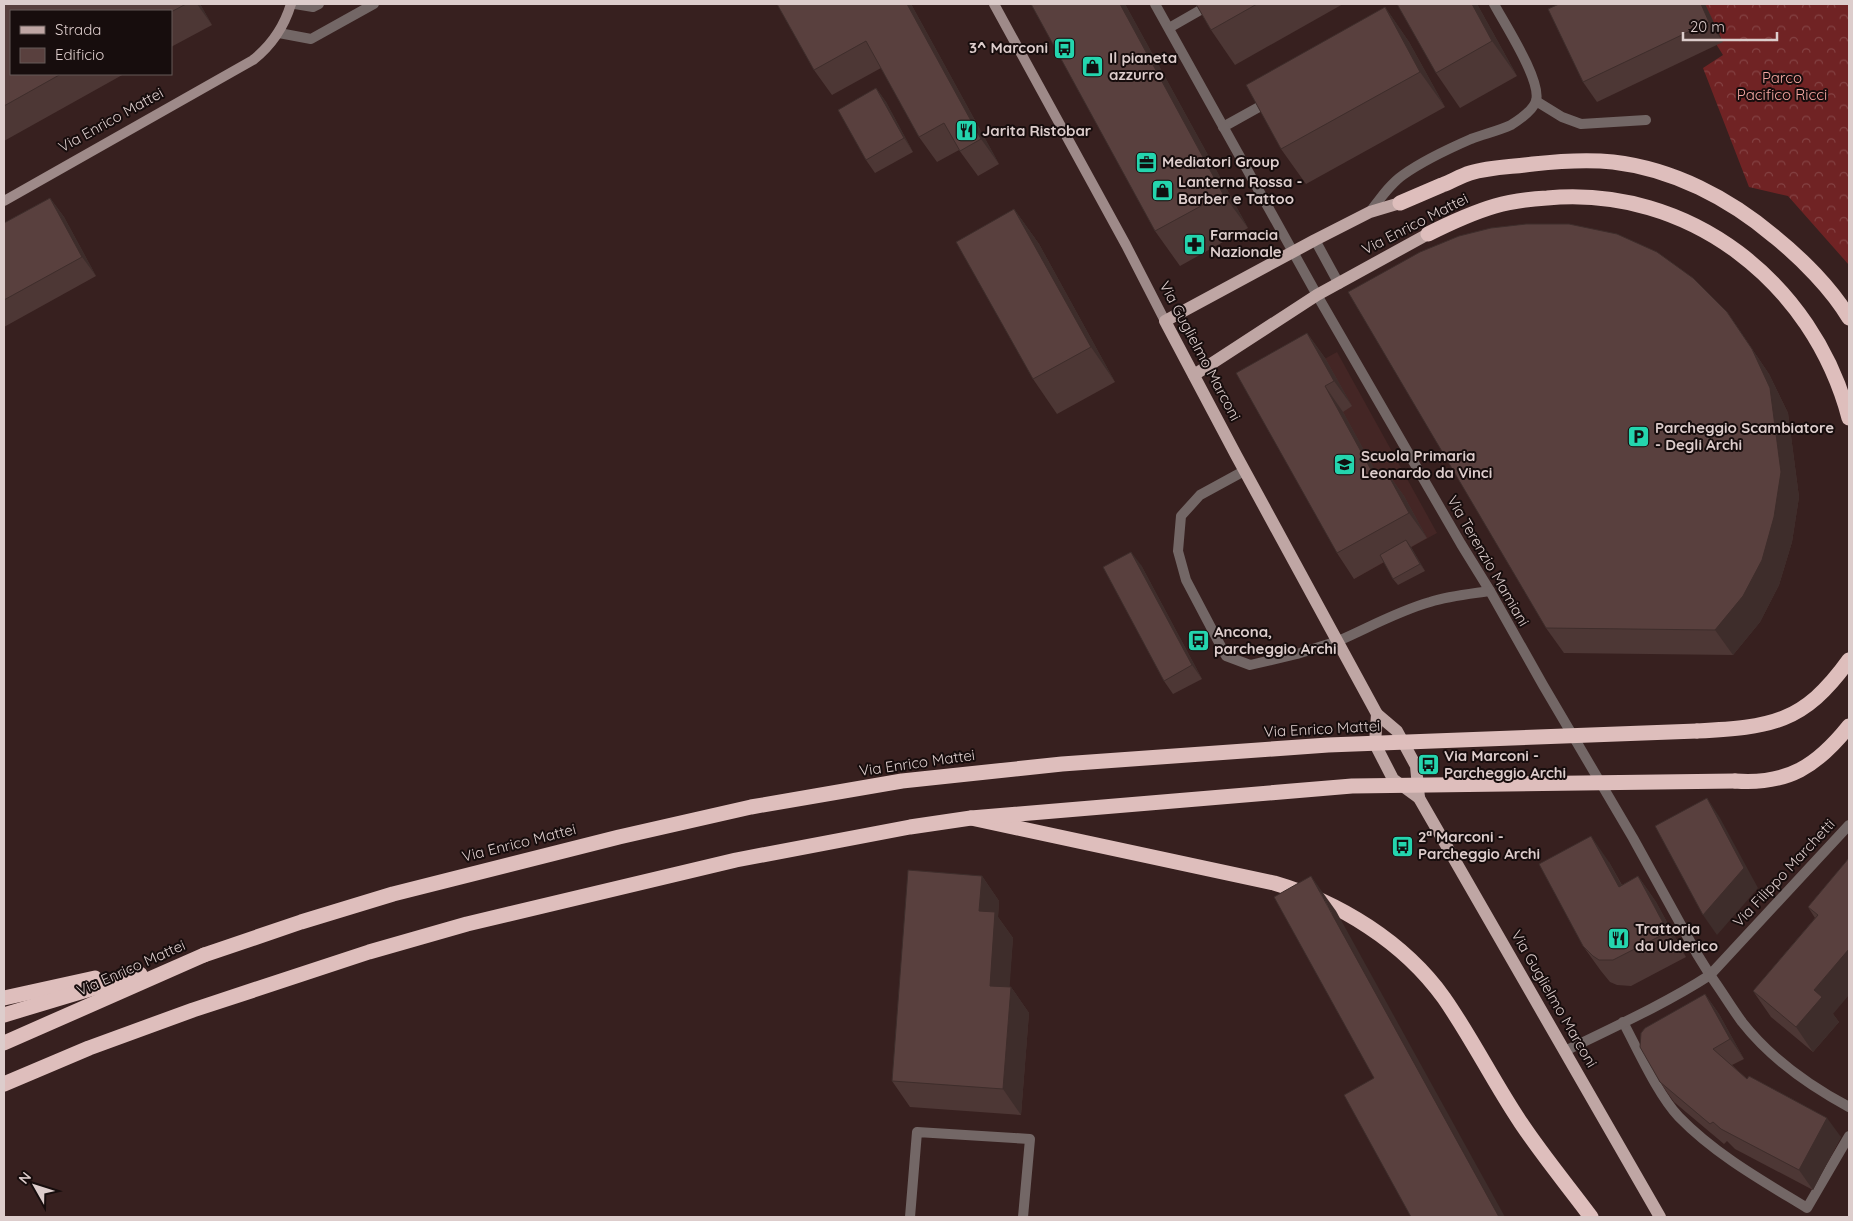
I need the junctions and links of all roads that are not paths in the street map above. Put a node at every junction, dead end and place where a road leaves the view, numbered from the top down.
1 (291, 4) edge
2 (295, 4) edge
3 (319, 4) edge
4 (374, 4) edge
5 (994, 4) edge
6 (1155, 4) edge
7 (1211, 4) edge
8 (1494, 4) edge
9 (1168, 28) junction
10 (279, 33) junction
11 (1282, 94) edge
12 (1536, 101) junction
13 (1646, 120) dead end
14 (1223, 127) junction
15 (4, 201) edge
16 (1400, 203) joint
17 (1370, 212) junction
18 (1428, 234) joint
19 (1314, 240) junction
20 (1292, 252) junction
21 (1339, 284) junction
22 (1317, 295) junction
23 (1849, 318) edge
24 (1165, 321) junction
25 (1194, 375) junction
26 (1849, 418) edge
27 (1244, 471) junction
28 (1490, 592) junction
29 (1338, 642) junction
30 (1849, 660) edge
31 (1377, 714) junction
32 (1849, 726) edge
33 (1419, 798) junction
34 (971, 818) junction
35 (1849, 825) edge
36 (204, 955) junction
37 (1710, 974) junction
38 (4, 998) edge
39 (4, 1014) edge
40 (1623, 1022) junction
41 (4, 1043) edge
42 (1565, 1050) junction
43 (4, 1084) edge
44 (1849, 1107) edge
45 (1849, 1136) edge
46 (910, 1217) edge
47 (1023, 1217) edge
48 (1592, 1217) edge
49 (1660, 1217) edge

1 - 10 street, Via Enrico Mattei
2 - 3 street
4 - 10 street
5 - 24 street, Via Guglielmo Marconi
6 - 9 street, Via Terenzio Mamiani
7 - 9 street
8 - 12 street
9 - 14 street, Via Terenzio Mamiani
10 - 15 street, Via Enrico Mattei
11 - 14 street
12 - 13 street
12 - 17 street
14 - 20 street, Via Terenzio Mamiani
16 - 17 main road, Via Enrico Mattei
16 - 23 highway, Via Enrico Mattei
17 - 19 main road, Via Enrico Mattei
18 - 21 main road, Via Enrico Mattei
18 - 26 highway, Via Enrico Mattei
19 - 20 main road, Via Enrico Mattei
19 - 21 street
20 - 22 street, Via Terenzio Mamiani
20 - 24 main road, Via Enrico Mattei
21 - 22 main road, Via Enrico Mattei
22 - 25 main road, Via Enrico Mattei
22 - 28 street, Via Terenzio Mamiani
24 - 25 main road, Via Guglielmo Marconi
25 - 27 main road, Via Guglielmo Marconi
27 - 29 main road, Via Guglielmo Marconi
27 - 29 street
28 - 29 street
28 - 37 street, Via Terenzio Mamiani
29 - 31 main road, Via Guglielmo Marconi
30 - 36 highway, Via Enrico Mattei, bridge
31 - 33 main road, Via Guglielmo Marconi
31 - 33 main road, Via Guglielmo Marconi
32 - 34 highway, bridge
33 - 42 main road, Via Guglielmo Marconi
34 - 43 highway
34 - 48 highway, bridge
35 - 37 street, Via Filippo Marchetti
36 - 38 highway
36 - 39 highway
36 - 41 highway, Via Enrico Mattei
37 - 40 street, Via Filippo Marchetti
37 - 44 street, Via Terenzio Mamiani
40 - 42 street, Via Filippo Marchetti
40 - 45 street
42 - 49 main road, Via Guglielmo Marconi
46 - 47 street

